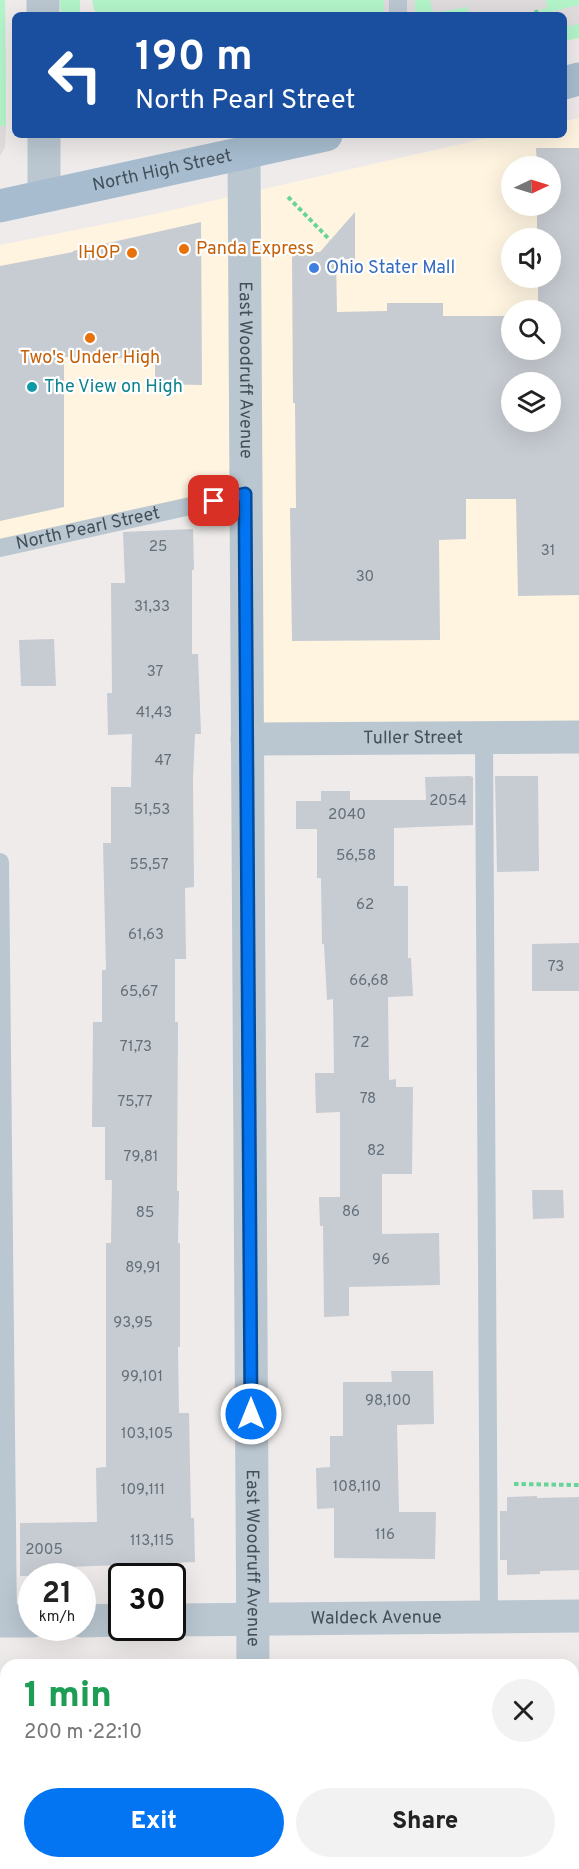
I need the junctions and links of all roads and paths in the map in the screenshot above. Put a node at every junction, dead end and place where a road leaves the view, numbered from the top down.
1 (44, 138) edge
2 (313, 138) edge
3 (244, 154) junction
4 (44, 195) junction
5 (288, 197) dead end
6 (0, 206) edge
7 (330, 240) dead end
8 (245, 494) junction
9 (0, 548) edge
10 (579, 737) edge
11 (483, 738) junction
12 (247, 739) junction
13 (0, 862) edge
14 (488, 1484) junction
15 (579, 1485) edge
16 (579, 1616) edge
17 (489, 1617) junction
18 (252, 1619) junction
19 (186, 1620) edge
20 (13, 1621) edge
21 (253, 1659) edge

1 - 4 street
2 - 3 main road, North High Street
3 - 4 main road, North High Street
3 - 8 street, East Woodruff Avenue
4 - 6 main road, North High Street
5 - 7 path
8 - 9 lane, North Pearl Street
8 - 12 street, East Woodruff Avenue
10 - 11 street, Tuller Street
11 - 12 street, Tuller Street
11 - 14 lane
12 - 18 street, East Woodruff Avenue
13 - 20 lane
14 - 15 path
14 - 17 lane
16 - 17 street, Waldeck Avenue
17 - 18 street, Waldeck Avenue
18 - 19 street, Waldeck Avenue
18 - 21 street, East Woodruff Avenue

